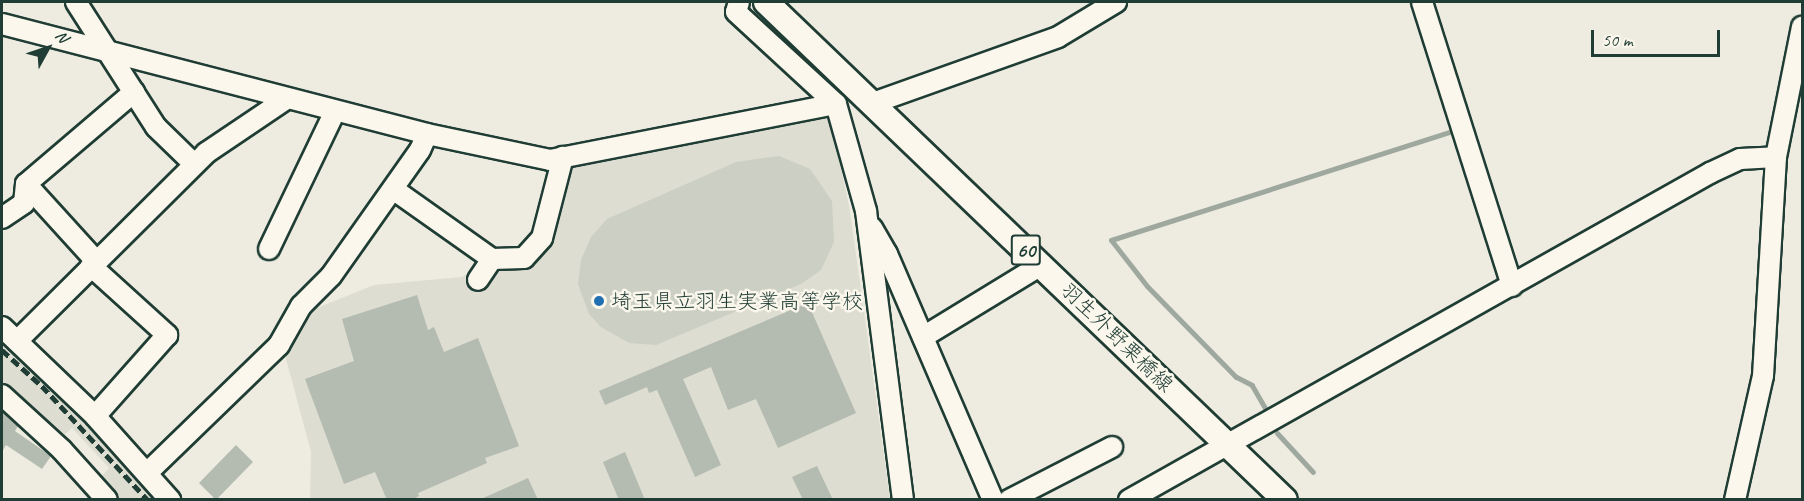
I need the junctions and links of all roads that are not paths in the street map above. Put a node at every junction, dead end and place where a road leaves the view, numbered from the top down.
1 (76, 2) edge
2 (739, 2) edge
3 (766, 2) edge
4 (1116, 2) edge
5 (1422, 2) edge
6 (2, 24) edge
7 (1803, 27) edge
8 (108, 51) junction
9 (134, 92) junction
10 (286, 99) junction
11 (873, 103) junction
12 (836, 104) junction
13 (335, 111) junction
14 (427, 134) junction
15 (563, 157) junction
16 (194, 164) junction
17 (1776, 165) junction
18 (26, 184) junction
19 (393, 189) junction
20 (2, 218) edge
21 (867, 221) junction
22 (269, 249) dead end
23 (492, 260) junction
24 (93, 263) junction
25 (1041, 265) junction
26 (478, 280) dead end
27 (1512, 286) junction
28 (2, 327) edge
29 (923, 337) junction
30 (17, 341) junction
31 (2, 395) edge
32 (95, 416) junction
33 (1228, 445) junction
34 (1112, 447) dead end
35 (147, 473) junction
36 (96, 496) edge
37 (170, 500) edge
38 (903, 500) edge
39 (993, 500) edge
40 (1009, 500) edge
41 (1129, 500) edge
42 (1285, 500) edge
43 (1735, 500) edge

1 - 8 street
2 - 12 street
3 - 11 main road, 羽生外野栗橋線 / 60
4 - 11 street
5 - 27 street
6 - 8 street
7 - 17 street
8 - 9 street
8 - 10 street
9 - 16 street
9 - 18 street
10 - 13 street
10 - 16 street
11 - 25 main road, 羽生外野栗橋線 / 60
12 - 15 street
12 - 21 street
13 - 14 street
13 - 22 street
14 - 15 street
14 - 19 street
15 - 23 street
16 - 24 street
17 - 27 street
17 - 43 street
18 - 20 street
18 - 24 street
19 - 23 street
19 - 35 street
21 - 29 street
21 - 38 street
23 - 26 street
24 - 30 street
24 - 32 street
25 - 29 street
25 - 33 main road, 羽生外野栗橋線 / 60
27 - 33 street
28 - 30 street
29 - 39 street
30 - 32 street
31 - 36 street
32 - 35 street
33 - 41 street
33 - 42 main road, 羽生外野栗橋線 / 60
34 - 40 street
35 - 37 street

